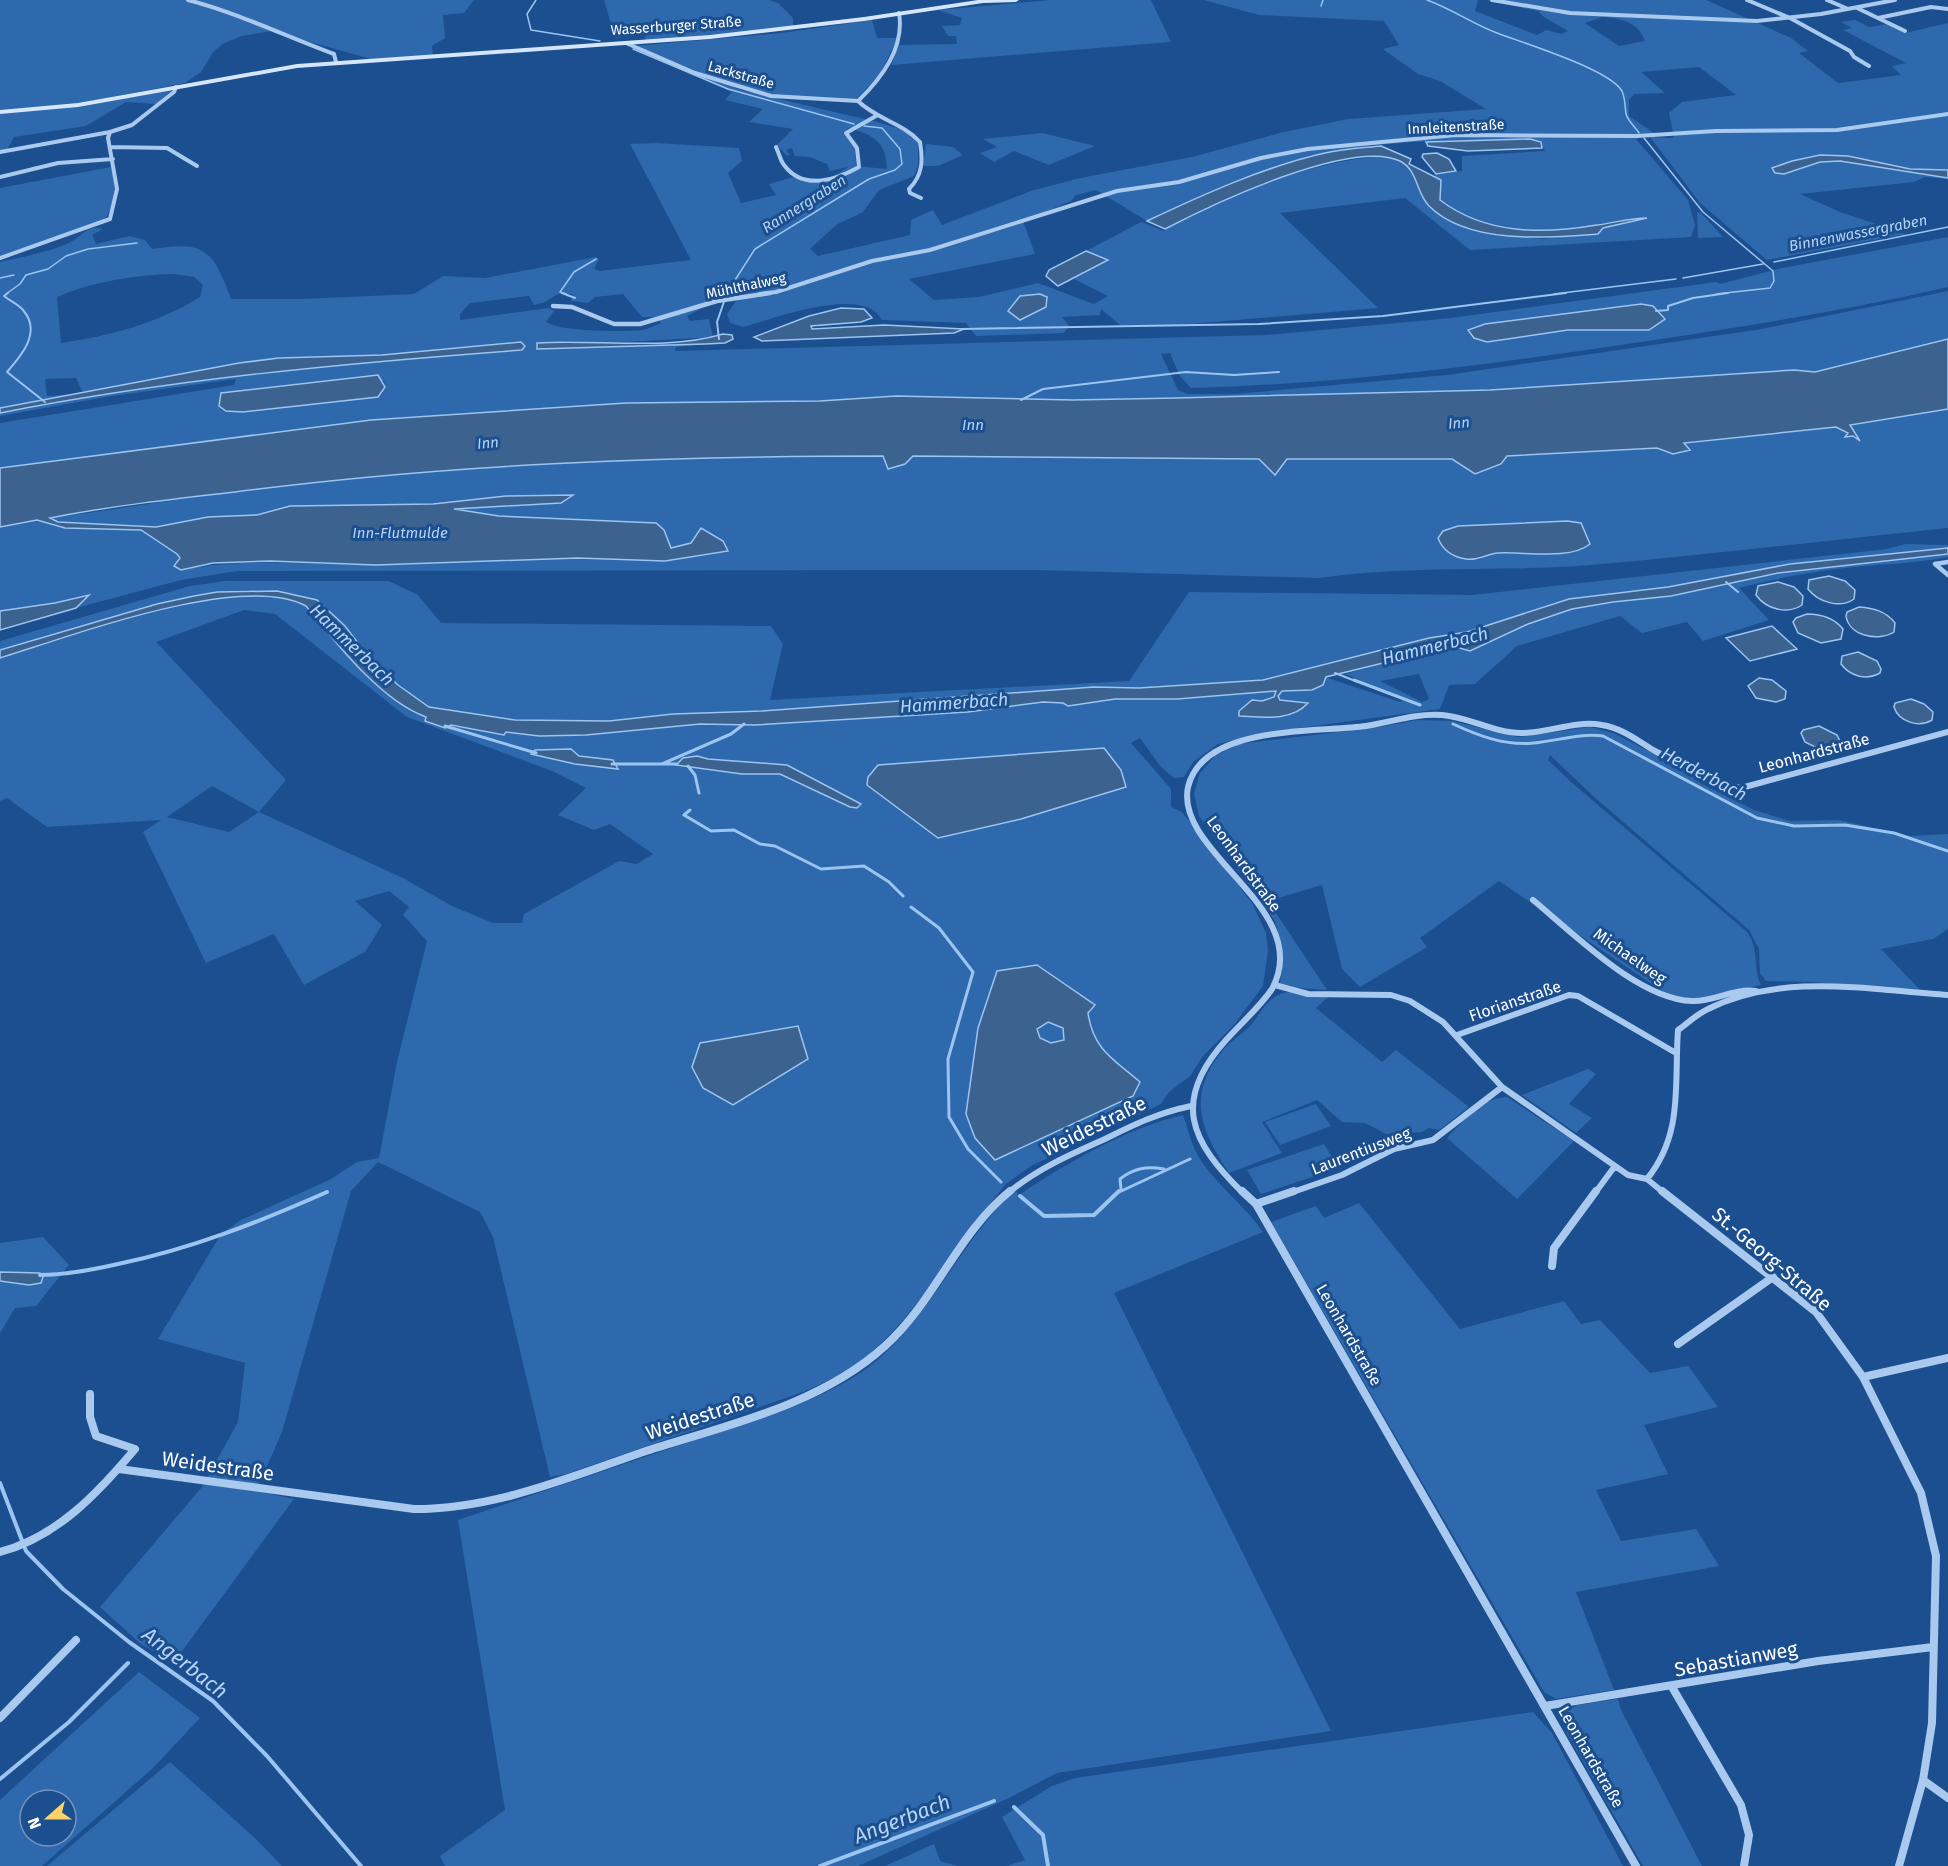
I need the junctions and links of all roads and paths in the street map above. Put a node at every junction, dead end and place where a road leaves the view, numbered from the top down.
1 (188, 0) edge
2 (1016, 0) edge
3 (1492, 0) edge
4 (1747, 0) edge
5 (1827, 0) edge
6 (1895, 0) edge
7 (983, 1) edge
8 (1855, 8) junction
9 (1848, 9) junction
10 (1948, 9) edge
11 (899, 13) junction
12 (1790, 18) junction
13 (1878, 18) junction
14 (1905, 31) dead end
15 (626, 43) junction
16 (336, 62) junction
17 (1869, 66) dead end
18 (176, 87) junction
19 (858, 101) junction
20 (0, 112) edge
21 (1948, 114) edge
22 (876, 116) junction
23 (110, 132) junction
24 (111, 147) junction
25 (776, 147) dead end
26 (0, 152) edge
27 (114, 159) junction
28 (197, 166) dead end
29 (0, 177) edge
30 (921, 198) dead end
31 (976, 234) joint
32 (0, 258) edge
33 (553, 306) dead end
34 (1948, 562) edge
35 (1948, 575) edge
36 (1948, 732) edge
37 (1533, 900) dead end
38 (1275, 985) junction
39 (1758, 991) junction
40 (1948, 995) edge
41 (1457, 1035) junction
42 (1676, 1053) junction
43 (1502, 1087) junction
44 (1191, 1106) junction
45 (1615, 1166) junction
46 (1647, 1179) junction
47 (1257, 1204) junction
48 (1552, 1266) dead end
49 (1773, 1277) junction
50 (1678, 1344) dead end
51 (1948, 1358) edge
52 (1863, 1377) junction
53 (90, 1394) dead end
54 (119, 1469) junction
55 (0, 1552) edge
56 (76, 1640) dead end
57 (1933, 1647) junction
58 (1672, 1688) junction
59 (1545, 1706) junction
60 (0, 1718) edge
61 (1923, 1780) junction
62 (1948, 1798) edge
63 (1636, 1866) edge
64 (1744, 1866) edge
65 (1899, 1866) edge

1 - 16 street
2 - 7 main road, Wasserburger Straße
3 - 12 street
4 - 12 street
5 - 9 street
6 - 8 street
7 - 11 main road, Wasserburger Straße
8 - 9 street
8 - 13 street
9 - 12 street
10 - 13 street
11 - 15 main road, Wasserburger Straße
11 - 19 street
12 - 17 street
13 - 14 street
15 - 16 main road, Wasserburger Straße
15 - 19 street, Lackstraße
16 - 18 main road, Wasserburger Straße
18 - 20 main road, Wasserburger Straße
18 - 23 street
19 - 22 street
21 - 31 street, Innleitenstraße
22 - 25 street
22 - 30 street
23 - 24 street
23 - 26 street
24 - 27 street
24 - 28 street
27 - 29 street
27 - 32 street
31 - 33 street, Mühlthalweg
34 - 35 street
36 - 38 street, Leonhardstraße
37 - 39 street, Michaelweg
38 - 41 street
38 - 44 street
39 - 40 street
39 - 42 street
41 - 42 street, Florianstraße
41 - 43 street
42 - 46 street
43 - 45 street
43 - 47 street, Laurentiusweg
44 - 47 street, Leonhardstraße
44 - 54 street, Weidestraße
45 - 46 street
45 - 48 street
46 - 49 street, St.-Georg-Straße
47 - 59 street, Leonhardstraße
49 - 50 street
49 - 52 street, St.-Georg-Straße
51 - 52 street
52 - 57 street, St.-Georg-Straße
53 - 54 street
54 - 55 street
56 - 60 street
57 - 58 street, Sebastianweg
57 - 61 street, St.-Georg-Straße
58 - 59 street, Sebastianweg
58 - 64 street
59 - 63 street, Leonhardstraße
61 - 62 street
61 - 65 street, St.-Georg-Straße

